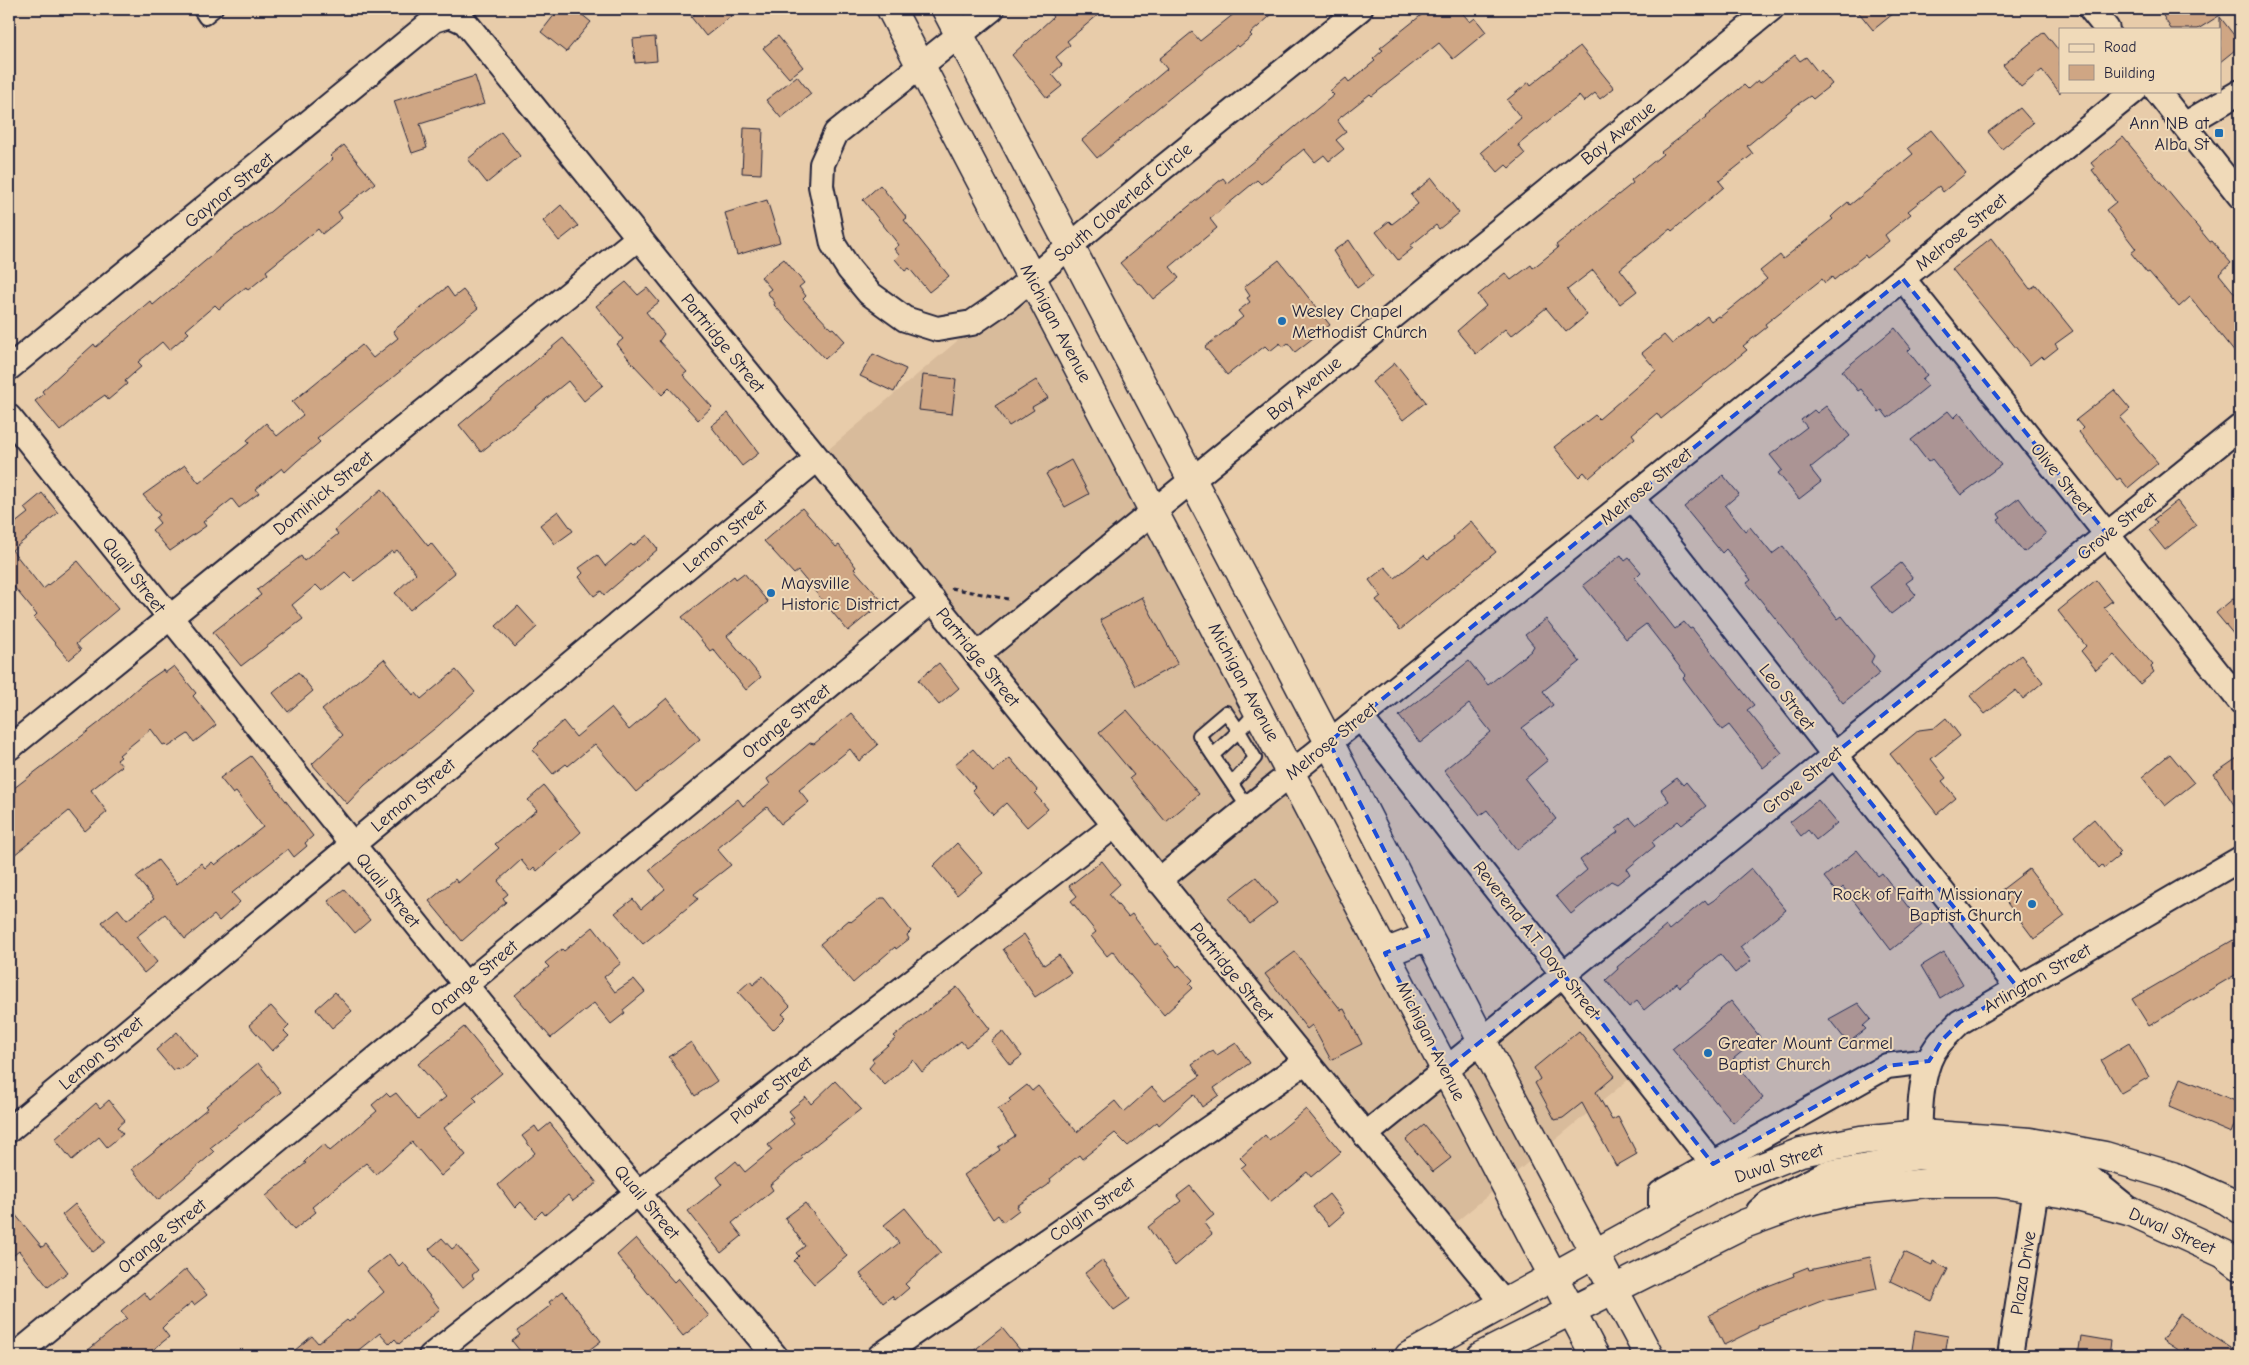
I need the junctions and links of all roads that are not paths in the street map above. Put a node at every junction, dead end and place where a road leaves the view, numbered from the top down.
1 (198, 9) edge
2 (216, 9) edge
3 (891, 9) edge
4 (946, 9) edge
5 (992, 9) edge
6 (1360, 9) edge
7 (1771, 9) edge
8 (2091, 9) edge
9 (450, 15) joint
10 (2106, 28) edge
11 (960, 35) junction
12 (921, 66) junction
13 (2133, 92) edge
14 (2158, 92) edge
15 (2240, 92) edge
16 (2184, 125) junction
17 (2240, 196) edge
18 (638, 238) junction
19 (1069, 247) junction
20 (1032, 278) junction
21 (1903, 279) junction
22 (9, 368) edge
23 (9, 417) edge
24 (2240, 427) edge
25 (818, 460) junction
26 (1192, 479) junction
27 (1632, 498) junction
28 (1154, 510) junction
29 (2106, 534) junction
30 (938, 594) junction
31 (168, 618) junction
32 (977, 655) junction
33 (2240, 701) edge
34 (1258, 710) junction
35 (1360, 717) junction
36 (1239, 731) junction
37 (1330, 742) junction
38 (9, 748) edge
39 (1213, 755) junction
40 (1833, 755) junction
41 (1292, 772) junction
42 (1232, 784) junction
43 (1248, 808) junction
44 (1114, 826) junction
45 (352, 845) junction
46 (2240, 859) edge
47 (1158, 881) junction
48 (1428, 936) junction
49 (1385, 953) junction
50 (1564, 975) junction
51 (465, 985) junction
52 (2018, 988) junction
53 (1482, 1041) junction
54 (1929, 1061) junction
55 (1304, 1062) junction
56 (1445, 1070) junction
57 (9, 1130) edge
58 (1365, 1135) junction
59 (1920, 1146) junction
60 (1713, 1164) junction
61 (2036, 1189) junction
62 (639, 1192) junction
63 (2240, 1209) edge
64 (2132, 1212) junction
65 (1661, 1216) junction
66 (1744, 1224) junction
67 (1594, 1253) junction
68 (2240, 1266) edge
69 (1553, 1276) junction
70 (1615, 1290) junction
71 (1504, 1303) junction
72 (1572, 1312) junction
73 (15, 1356) edge
74 (431, 1356) edge
75 (775, 1356) edge
76 (880, 1356) edge
77 (1409, 1356) edge
78 (1481, 1356) edge
79 (1595, 1356) edge
80 (1649, 1356) edge
81 (2010, 1356) edge

1 - 2 lane
3 - 12 main road, Michigan Avenue
4 - 11 main road
5 - 11 street, South Cloverleaf Circle
6 - 19 street, South Cloverleaf Circle
7 - 26 street, Bay Avenue
8 - 10 street
9 - 18 street, Partridge Street
9 - 22 street, Gaynor Street
11 - 12 street, South Cloverleaf Circle
11 - 19 main road
12 - 20 main road, Michigan Avenue
12 - 20 street, South Cloverleaf Circle
13 - 21 street, Melrose Street
14 - 16 street
15 - 16 street
16 - 17 street
18 - 25 street, Partridge Street
18 - 31 street, Dominick Street
19 - 20 street, South Cloverleaf Circle
19 - 26 main road
20 - 28 main road, Michigan Avenue
21 - 27 street, Melrose Street
21 - 29 street, Olive Street
23 - 31 street, Quail Street
24 - 29 street, Grove Street
25 - 30 street, Partridge Street
25 - 45 street, Lemon Street
26 - 28 street, Bay Avenue
26 - 37 main road
27 - 35 street, Melrose Street
27 - 40 street, Leo Street
28 - 32 street, Bay Avenue
28 - 34 main road, Michigan Avenue
29 - 33 street, Olive Street
29 - 40 street, Grove Street
30 - 32 street, Partridge Street
30 - 51 street, Orange Street
31 - 38 street, Dominick Street
31 - 45 street, Quail Street
32 - 44 street, Partridge Street
34 - 36 lane
34 - 41 main road, Michigan Avenue
35 - 37 street, Melrose Street
35 - 50 street, Reverend A.T. Days Street
36 - 39 lane
36 - 39 lane
36 - 42 lane
37 - 41 street, Melrose Street
37 - 48 main road
39 - 42 lane
40 - 50 street, Grove Street
40 - 52 street, Leo Street
41 - 43 street, Melrose Street
41 - 49 main road, Michigan Avenue
42 - 43 lane
43 - 47 street, Melrose Street
44 - 47 street, Partridge Street
44 - 62 street, Plover Street
45 - 51 street, Quail Street
45 - 57 street, Lemon Street
46 - 52 street, Arlington Street
47 - 55 street, Partridge Street
48 - 49 main road
48 - 53 main road
49 - 56 main road, Michigan Avenue
50 - 53 street, Grove Street
50 - 60 street, Reverend A.T. Days Street
51 - 62 street, Quail Street
51 - 73 street, Orange Street
52 - 54 street, Arlington Street
53 - 56 street, Grove Street
53 - 67 main road
54 - 59 street, Arlington Street
54 - 60 street
55 - 58 street, Partridge Street
55 - 76 street, Colgin Street
56 - 58 street, Grove Street
56 - 69 main road, Michigan Avenue
58 - 71 street, Partridge Street
59 - 63 main road, Duval Street
59 - 64 street
59 - 65 main road, Duval Street
59 - 66 street
60 - 65 street
61 - 64 main road, Duval Street
61 - 66 main road, Duval Street
61 - 81 street, Plaza Drive
62 - 74 street, Plover Street
62 - 75 street, Quail Street
64 - 68 main road, Duval Street
65 - 67 main road, Duval Street
66 - 70 main road, Duval Street
67 - 69 main road, Duval Street
67 - 70 main road
69 - 71 main road, Duval Street
69 - 72 main road, Michigan Avenue
70 - 72 main road, Duval Street
70 - 80 main road
71 - 77 main road, Duval Street
72 - 78 main road, Duval Street
72 - 79 main road, Michigan Avenue

